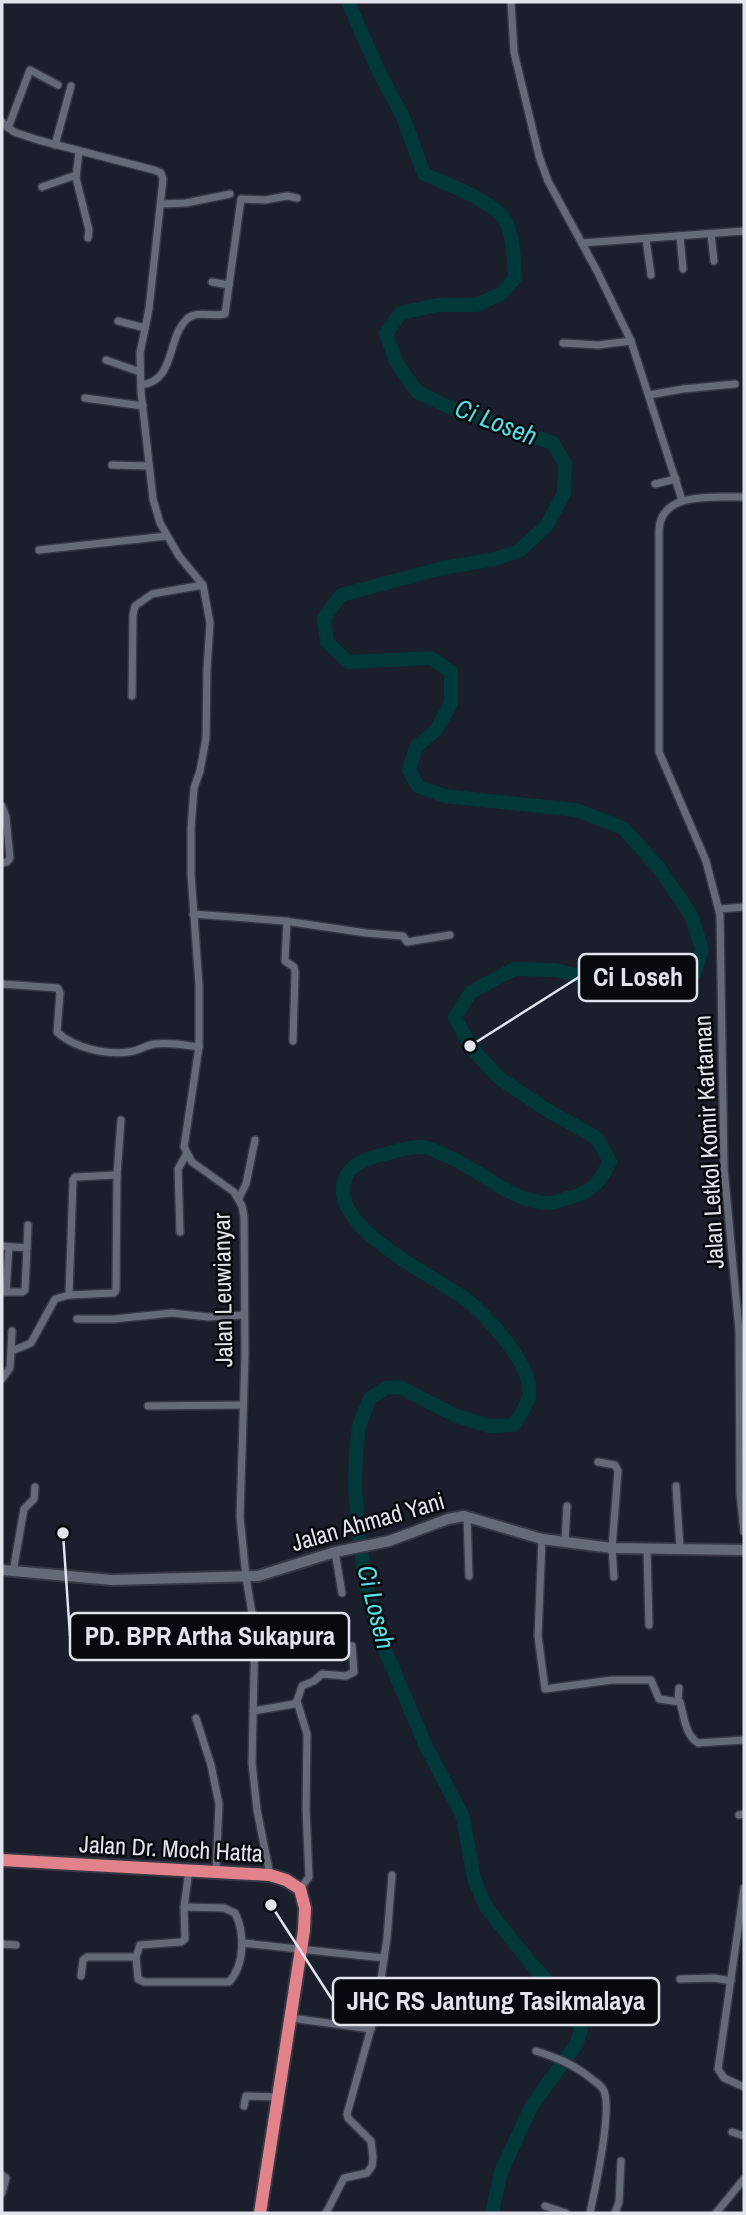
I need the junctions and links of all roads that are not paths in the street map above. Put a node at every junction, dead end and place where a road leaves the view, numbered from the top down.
1 (511, 2) edge
2 (58, 85) dead end
3 (71, 86) dead end
4 (5, 125) edge
5 (55, 145) junction
6 (79, 151) junction
7 (76, 175) junction
8 (42, 187) dead end
9 (230, 194) dead end
10 (297, 198) dead end
11 (161, 204) junction
12 (744, 231) edge
13 (712, 234) junction
14 (680, 236) junction
15 (88, 238) dead end
16 (646, 239) junction
17 (582, 243) junction
18 (713, 261) dead end
19 (683, 269) dead end
20 (651, 275) dead end
21 (212, 282) dead end
22 (229, 285) junction
23 (118, 321) dead end
24 (145, 328) junction
25 (631, 341) junction
26 (563, 343) dead end
27 (106, 360) dead end
28 (140, 372) junction
29 (735, 384) dead end
30 (141, 385) junction
31 (649, 395) junction
32 (85, 398) dead end
33 (143, 406) junction
34 (112, 465) dead end
35 (149, 467) junction
36 (676, 479) junction
37 (655, 484) dead end
38 (744, 497) edge
39 (682, 500) junction
40 (167, 536) junction
41 (38, 550) dead end
42 (203, 585) junction
43 (132, 696) dead end
44 (2, 806) edge
45 (4, 817) edge
46 (2, 863) edge
47 (744, 907) edge
48 (720, 909) junction
49 (193, 914) junction
50 (287, 921) junction
51 (450, 935) dead end
52 (2, 984) edge
53 (293, 1041) dead end
54 (199, 1046) junction
55 (121, 1120) dead end
56 (255, 1140) dead end
57 (186, 1155) junction
58 (117, 1175) junction
59 (239, 1198) junction
60 (28, 1225) dead end
61 (180, 1233) dead end
62 (5, 1247) edge
63 (27, 1248) junction
64 (4, 1292) edge
65 (69, 1295) junction
66 (244, 1315) junction
67 (78, 1319) dead end
68 (12, 1331) dead end
69 (12, 1352) junction
70 (2, 1379) edge
71 (243, 1405) junction
72 (148, 1406) dead end
73 (598, 1462) dead end
74 (676, 1486) dead end
75 (35, 1487) dead end
76 (567, 1506) dead end
77 (467, 1516) junction
78 (744, 1532) edge
79 (542, 1539) junction
80 (565, 1542) junction
81 (612, 1548) junction
82 (647, 1548) junction
83 (680, 1548) junction
84 (744, 1550) edge
85 (335, 1552) junction
86 (7, 1571) edge
87 (469, 1576) dead end
88 (246, 1577) junction
89 (614, 1577) dead end
90 (342, 1594) dead end
91 (649, 1625) dead end
92 (352, 1646) dead end
93 (679, 1688) dead end
94 (678, 1700) junction
95 (297, 1701) junction
96 (253, 1711) junction
97 (196, 1718) dead end
98 (744, 1740) edge
99 (2, 1860) edge
100 (189, 1870) junction
101 (216, 1872) junction
102 (270, 1875) junction
103 (392, 1875) dead end
104 (744, 1888) edge
105 (300, 1889) junction
106 (184, 1907) junction
107 (243, 1943) junction
108 (2, 1944) edge
109 (16, 1945) dead end
110 (735, 1950) junction
111 (301, 1951) junction
112 (744, 1952) edge
113 (136, 1957) junction
114 (384, 1958) junction
115 (81, 1976) dead end
116 (680, 1979) dead end
117 (731, 1981) junction
118 (291, 2018) junction
119 (371, 2029) junction
120 (536, 2051) dead end
121 (744, 2087) edge
122 (278, 2097) junction
123 (244, 2106) dead end
124 (732, 2132) dead end
125 (744, 2137) edge
126 (621, 2161) dead end
127 (2, 2175) edge
128 (744, 2179) edge
129 (2, 2193) edge
130 (545, 2206) dead end
131 (260, 2213) edge
132 (326, 2213) edge
133 (566, 2213) edge
134 (590, 2213) edge
135 (615, 2213) edge
136 (716, 2213) edge

1 - 17 street
2 - 4 street
3 - 5 street
4 - 5 street
5 - 6 street
6 - 7 street
6 - 11 street
7 - 8 street
7 - 15 street
9 - 11 street
10 - 22 street
11 - 24 street
12 - 13 street
13 - 14 street
13 - 18 street
14 - 16 street
14 - 19 street
16 - 17 street
16 - 20 street
17 - 25 street
21 - 22 street
22 - 30 street
23 - 24 street
24 - 28 street
25 - 26 street
25 - 31 street
27 - 28 street
28 - 30 street
29 - 31 street
30 - 33 street
31 - 36 street
32 - 33 street
33 - 35 street
34 - 35 street
35 - 40 street
36 - 37 street
36 - 39 street
38 - 39 street
39 - 48 street, Jalan Letkol Komir Kartaman
40 - 41 street
40 - 42 street
42 - 43 street
42 - 49 street
44 - 45 street
45 - 46 street
47 - 48 street
48 - 78 street, Jalan Letkol Komir Kartaman
49 - 50 street
49 - 54 street
50 - 51 street
50 - 53 street
52 - 54 street
54 - 57 street
55 - 58 street
56 - 59 street
57 - 59 street, Jalan Leuwianyar
57 - 61 street
58 - 65 street
58 - 65 street
59 - 66 street, Jalan Leuwianyar
60 - 63 street
62 - 63 street
62 - 64 street
63 - 64 street
65 - 69 street
66 - 67 street
66 - 71 street, Jalan Leuwianyar
68 - 69 street
69 - 70 street
71 - 72 street
71 - 88 street, Jalan Leuwianyar
73 - 81 street
74 - 83 street
75 - 86 street
76 - 80 street
77 - 79 street, Jalan Ahmad Yani
77 - 85 street, Jalan Ahmad Yani
77 - 87 street
79 - 80 street, Jalan Ahmad Yani
79 - 94 street
80 - 81 street, Jalan Ahmad Yani
81 - 82 street, Jalan Ahmad Yani
81 - 89 street
82 - 83 street, Jalan Ahmad Yani
82 - 91 street
83 - 84 street, Jalan Ahmad Yani
85 - 88 street, Jalan Ahmad Yani
85 - 90 street
86 - 88 street, Jalan Ahmad Yani
88 - 96 street, Jalan Leuwianyar
92 - 95 street
93 - 94 street
94 - 98 street
95 - 96 street
95 - 105 street
96 - 102 street, Jalan Leuwianyar
97 - 101 street
99 - 100 highway, Jalan Dr. Moch Hatta
100 - 101 highway, Jalan Dr. Moch Hatta
100 - 106 street
101 - 102 highway, Jalan Dr. Moch Hatta
102 - 105 highway, Jalan Dr. Moch Hatta
103 - 114 street
104 - 110 street
105 - 111 highway
106 - 107 street
106 - 113 street
107 - 111 street
107 - 113 street
108 - 109 street
110 - 112 street
110 - 117 street
111 - 114 street
111 - 118 highway
113 - 115 street
114 - 119 street
116 - 117 street
117 - 121 street
118 - 119 street
118 - 122 highway
119 - 132 street
120 - 134 street
122 - 123 street
122 - 131 highway
124 - 125 street
126 - 135 street
127 - 129 street
128 - 136 street
130 - 133 street

